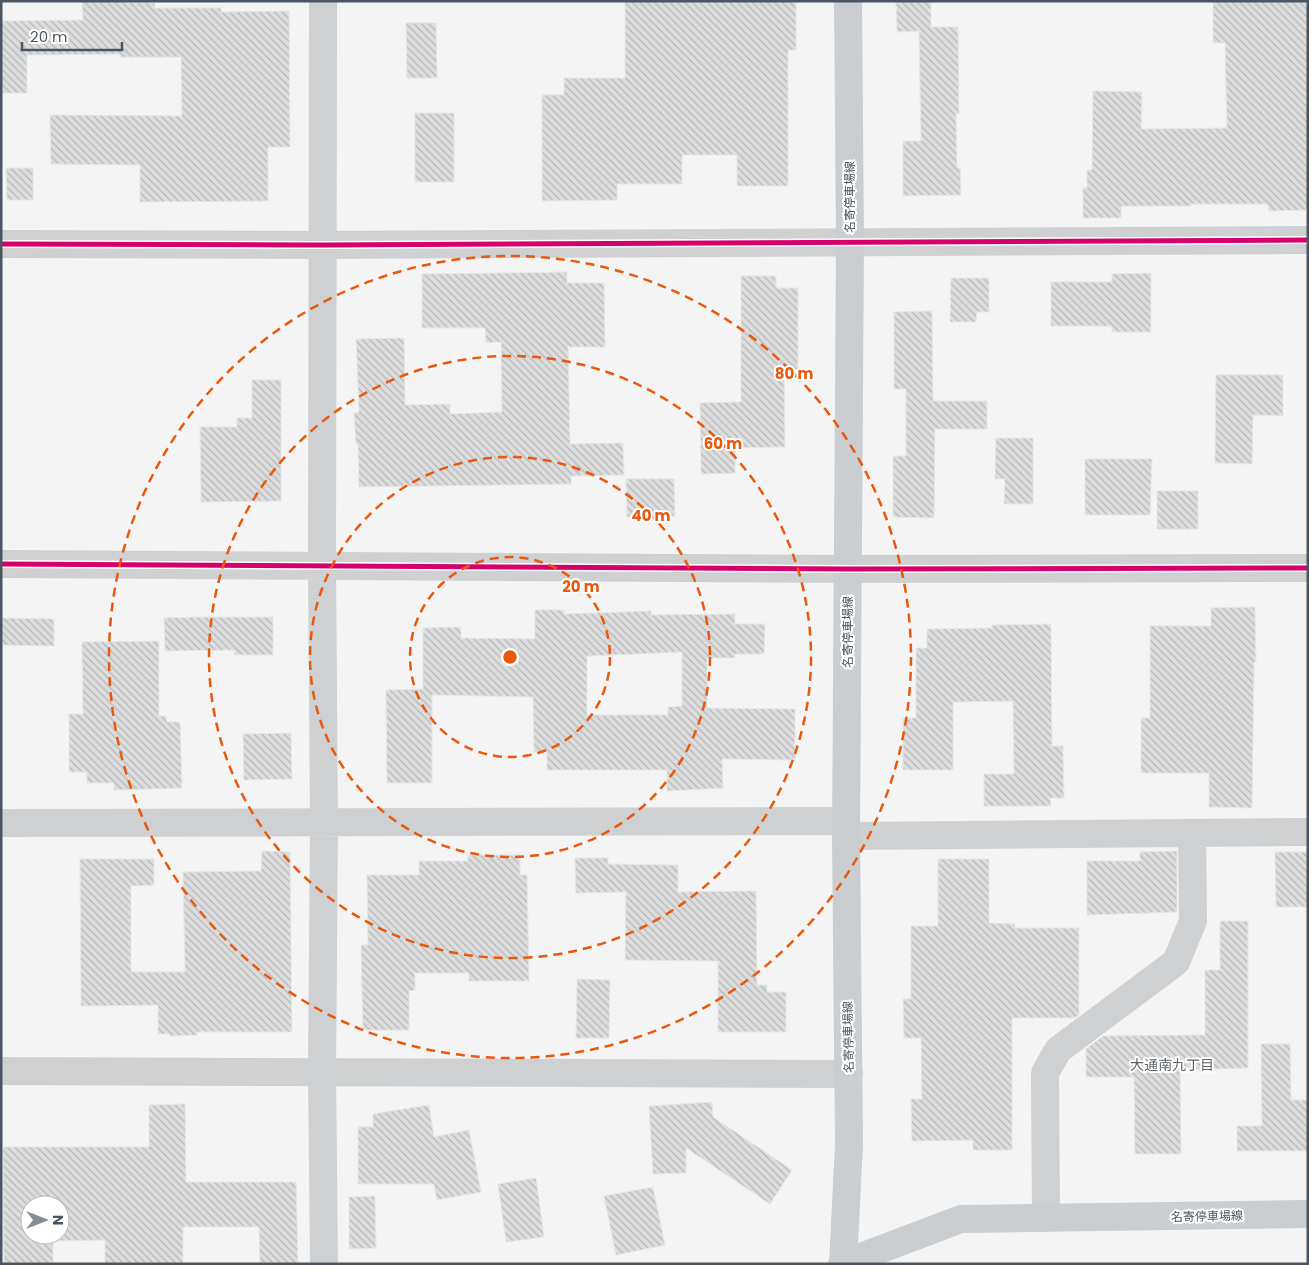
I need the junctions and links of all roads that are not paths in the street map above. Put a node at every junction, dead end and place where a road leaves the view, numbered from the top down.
1 (323, 1) edge
2 (848, 1) edge
3 (1308, 240) edge
4 (850, 243) junction
5 (1, 244) edge
6 (322, 245) junction
7 (1, 564) edge
8 (322, 566) junction
9 (1308, 568) edge
10 (848, 569) junction
11 (1, 823) edge
12 (324, 823) junction
13 (846, 828) junction
14 (1308, 832) edge
15 (1192, 834) junction
16 (1, 1071) edge
17 (322, 1072) junction
18 (849, 1074) junction
19 (1308, 1214) edge
20 (1046, 1218) junction
21 (324, 1264) edge
22 (843, 1264) edge

1 - 6 street
2 - 4 main road, 名寄停車場線
3 - 4 street
4 - 6 street
4 - 10 main road, 名寄停車場線
5 - 6 street
6 - 8 street
7 - 8 street
8 - 10 street
8 - 12 street
9 - 10 street
10 - 13 main road, 名寄停車場線
11 - 12 street
12 - 13 street
12 - 17 street
13 - 15 street
13 - 18 main road, 名寄停車場線
14 - 15 street
15 - 20 street
16 - 17 street
17 - 18 street
17 - 21 street
18 - 22 main road, 名寄停車場線
19 - 20 main road, 名寄停車場線
20 - 22 main road, 名寄停車場線

